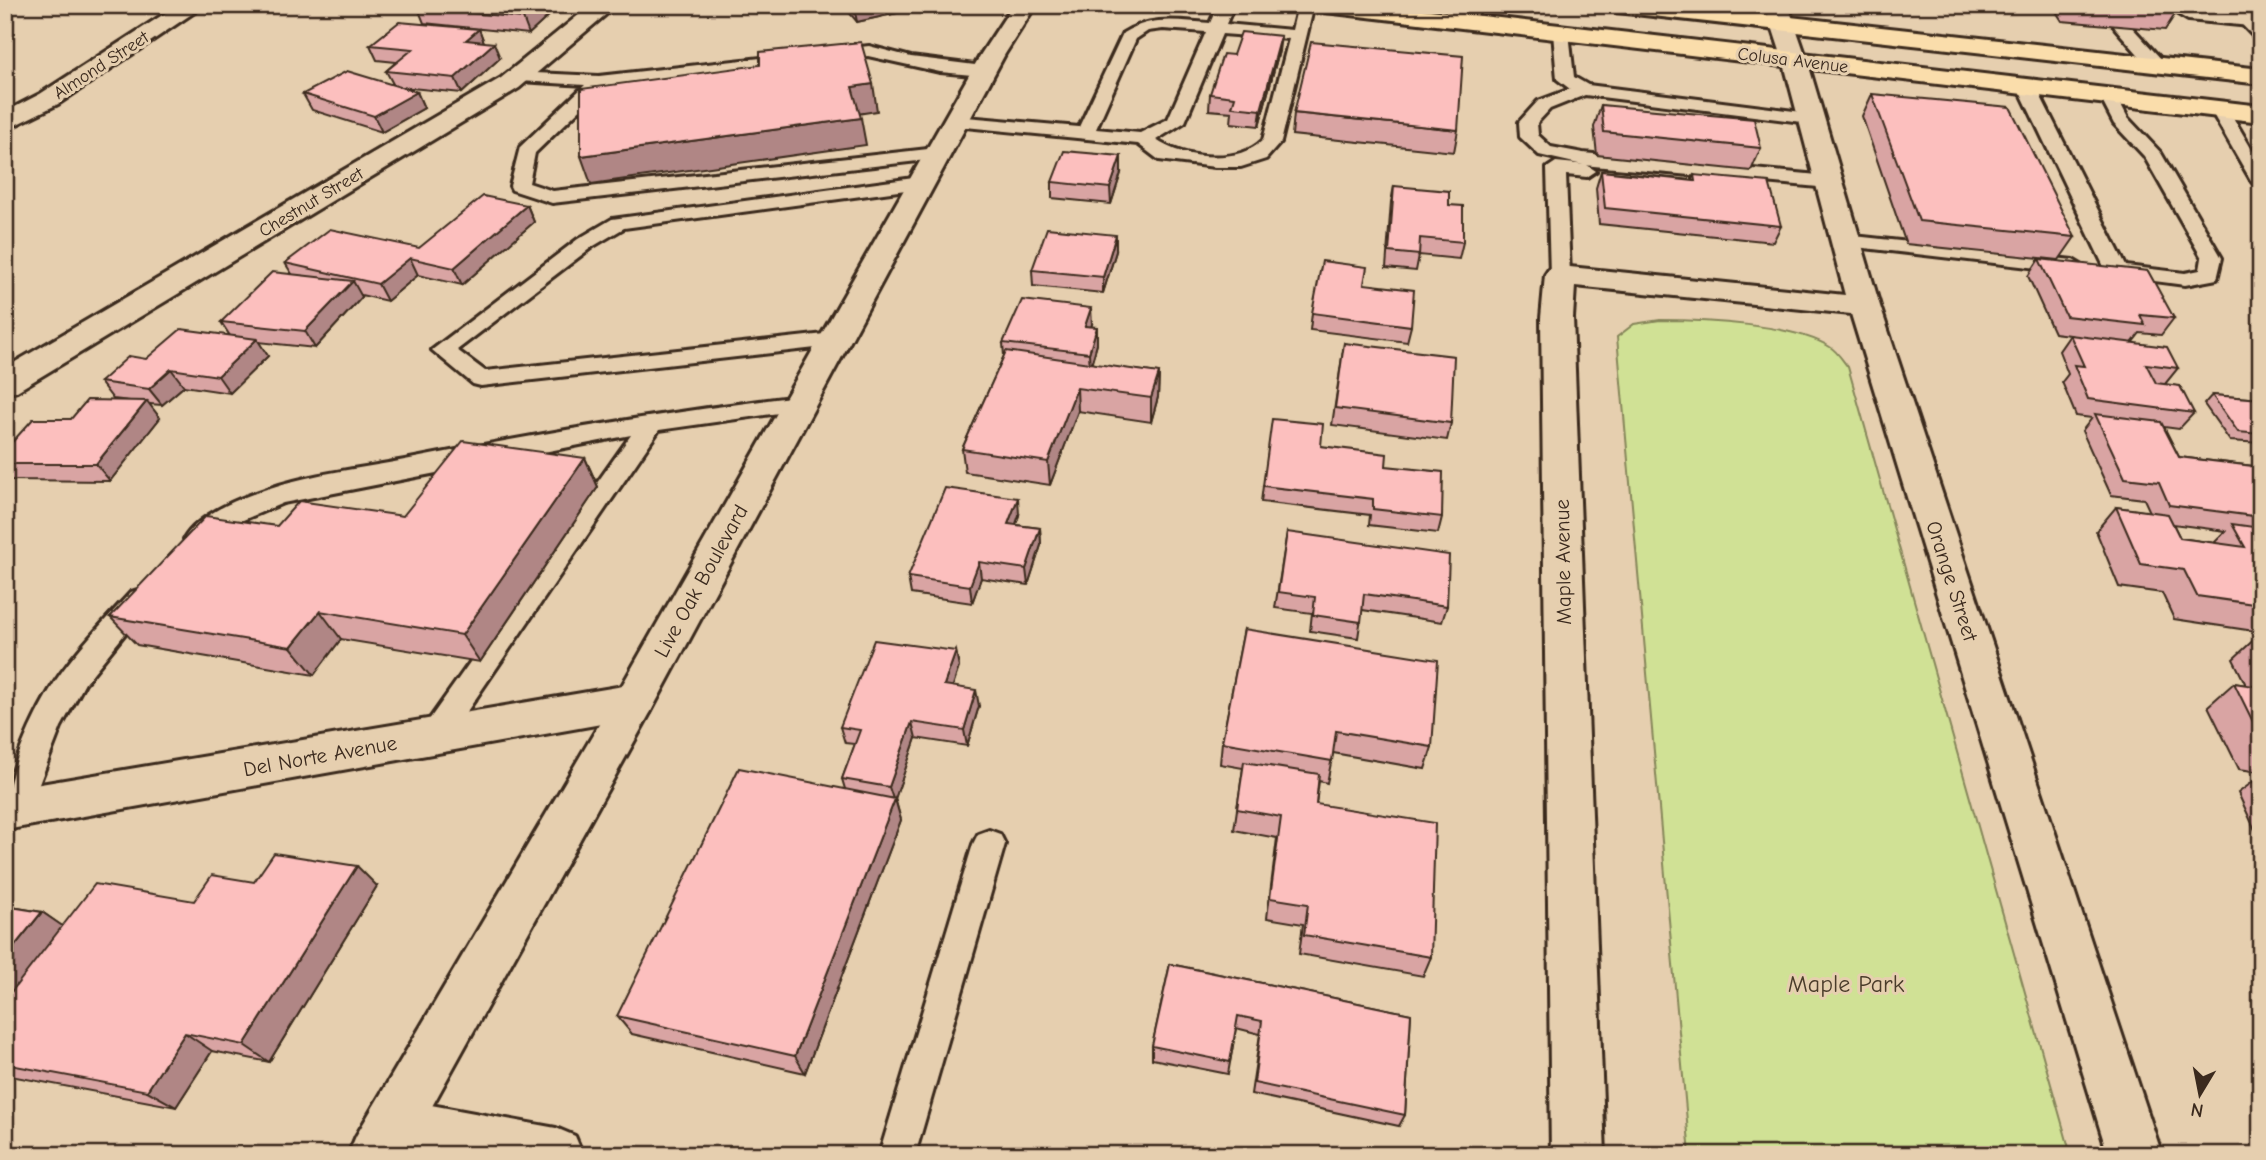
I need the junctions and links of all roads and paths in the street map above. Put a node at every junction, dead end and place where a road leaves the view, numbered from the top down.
1 (194, 5) edge
2 (606, 5) edge
3 (1024, 5) edge
4 (1226, 5) edge
5 (1306, 5) edge
6 (1325, 5) edge
7 (1617, 5) edge
8 (2170, 5) edge
9 (1780, 15) edge
10 (2252, 22) edge
11 (2122, 26) dead end
12 (1216, 28) junction
13 (1561, 33) junction
14 (1297, 35) junction
15 (1795, 61) junction
16 (2157, 65) junction
17 (983, 71) junction
18 (520, 76) junction
19 (2261, 77) edge
20 (599, 80) junction
21 (2027, 87) junction
22 (1583, 90) junction
23 (2109, 97) junction
24 (2219, 109) junction
25 (2261, 114) edge
26 (1810, 118) junction
27 (955, 121) junction
28 (5, 122) edge
29 (1085, 133) junction
30 (1143, 139) junction
31 (2236, 143) junction
32 (2261, 145) edge
33 (929, 169) junction
34 (2261, 181) edge
35 (1830, 190) junction
36 (1846, 241) junction
37 (2118, 271) junction
38 (1560, 275) junction
39 (1864, 306) junction
40 (834, 340) junction
41 (5, 383) edge
42 (799, 404) junction
43 (651, 424) junction
44 (173, 561) edge
45 (155, 581) edge
46 (635, 701) junction
47 (434, 736) junction
48 (10, 810) edge
49 (989, 844) dead end
50 (384, 1140) edge
51 (556, 1155) edge
52 (897, 1155) edge
53 (1578, 1155) edge
54 (2135, 1155) edge

1 - 28 street, Almond Street
2 - 18 street, Chestnut Street
3 - 17 street, Live Oak Boulevard
4 - 12 lane
5 - 14 lane
6 - 13 highway, Colusa Avenue
7 - 9 highway, Colusa Avenue
8 - 10 lane
9 - 15 street, Orange Street
9 - 16 highway, Colusa Avenue
11 - 16 lane
12 - 14 lane
12 - 29 lane
12 - 30 lane
13 - 15 highway, Colusa Avenue
13 - 22 lane
14 - 30 lane
15 - 21 highway, Colusa Avenue
15 - 26 street, Orange Street
16 - 19 highway, Colusa Avenue
17 - 20 lane
17 - 27 street, Live Oak Boulevard
18 - 20 lane
18 - 41 street, Chestnut Street
20 - 33 lane
21 - 23 highway, Colusa Avenue
21 - 37 lane
22 - 26 lane
22 - 35 lane
23 - 24 highway, Colusa Avenue
23 - 37 lane
24 - 25 highway, Colusa Avenue
24 - 31 lane
26 - 35 street, Orange Street
27 - 29 lane
27 - 33 street, Live Oak Boulevard
29 - 30 lane
31 - 32 lane
31 - 34 lane
33 - 40 street, Live Oak Boulevard
33 - 40 lane
35 - 36 street, Orange Street
35 - 38 lane
36 - 37 lane
36 - 39 street, Orange Street
38 - 39 street
38 - 53 street, Maple Avenue
39 - 54 street, Orange Street
40 - 42 street, Live Oak Boulevard
42 - 43 lane
42 - 46 street, Live Oak Boulevard
43 - 44 lane
43 - 47 lane
45 - 48 lane
46 - 47 street, Del Norte Avenue
46 - 50 street, Live Oak Boulevard
47 - 48 street, Del Norte Avenue
49 - 52 lane
50 - 51 street

